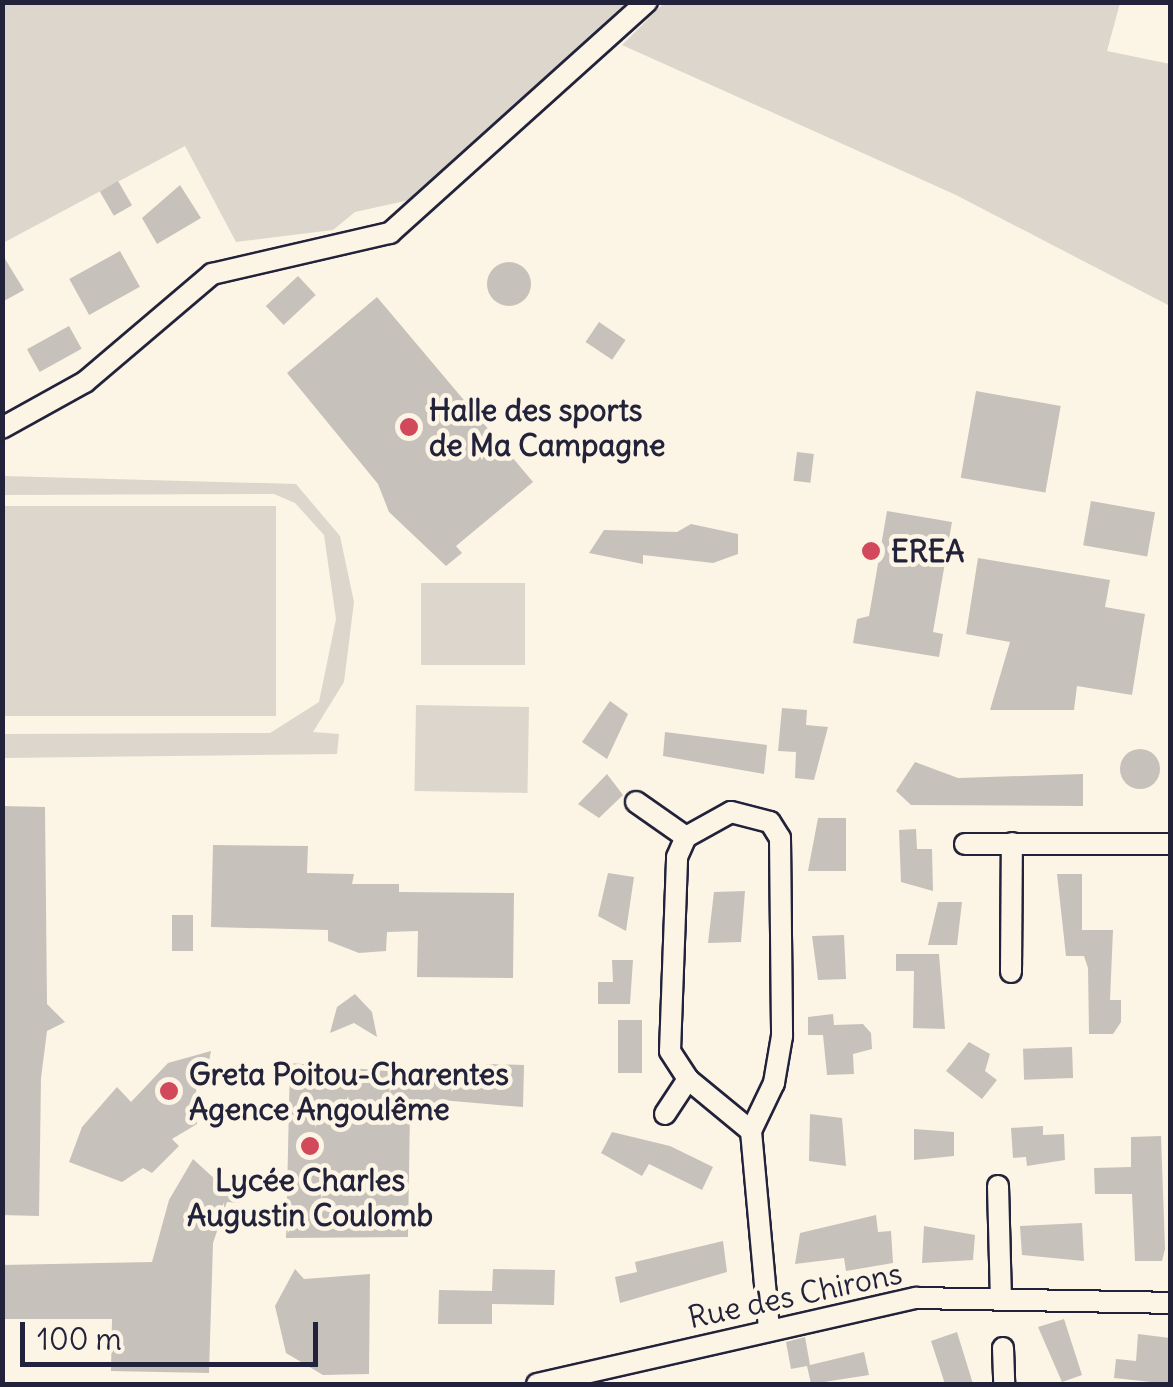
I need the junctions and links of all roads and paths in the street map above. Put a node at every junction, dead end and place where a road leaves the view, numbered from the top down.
1 (647, 2) edge
2 (2, 428) edge
3 (636, 802) dead end
4 (686, 837) junction
5 (1012, 842) junction
6 (965, 844) dead end
7 (1170, 844) edge
8 (1011, 972) dead end
9 (688, 1079) junction
10 (664, 1114) dead end
11 (750, 1131) junction
12 (998, 1186) dead end
13 (1001, 1299) junction
14 (1170, 1303) edge
15 (769, 1330) junction
16 (1003, 1348) dead end
17 (537, 1384) edge
18 (1004, 1384) edge

1 - 2 street
3 - 4 street
4 - 9 street
4 - 11 street
5 - 6 street
5 - 7 street
5 - 8 street
9 - 10 street
9 - 11 street
11 - 15 street
12 - 13 street
13 - 14 street, Rue des Chirons
13 - 15 street, Rue des Chirons
15 - 17 street, Rue des Chirons
16 - 18 street

